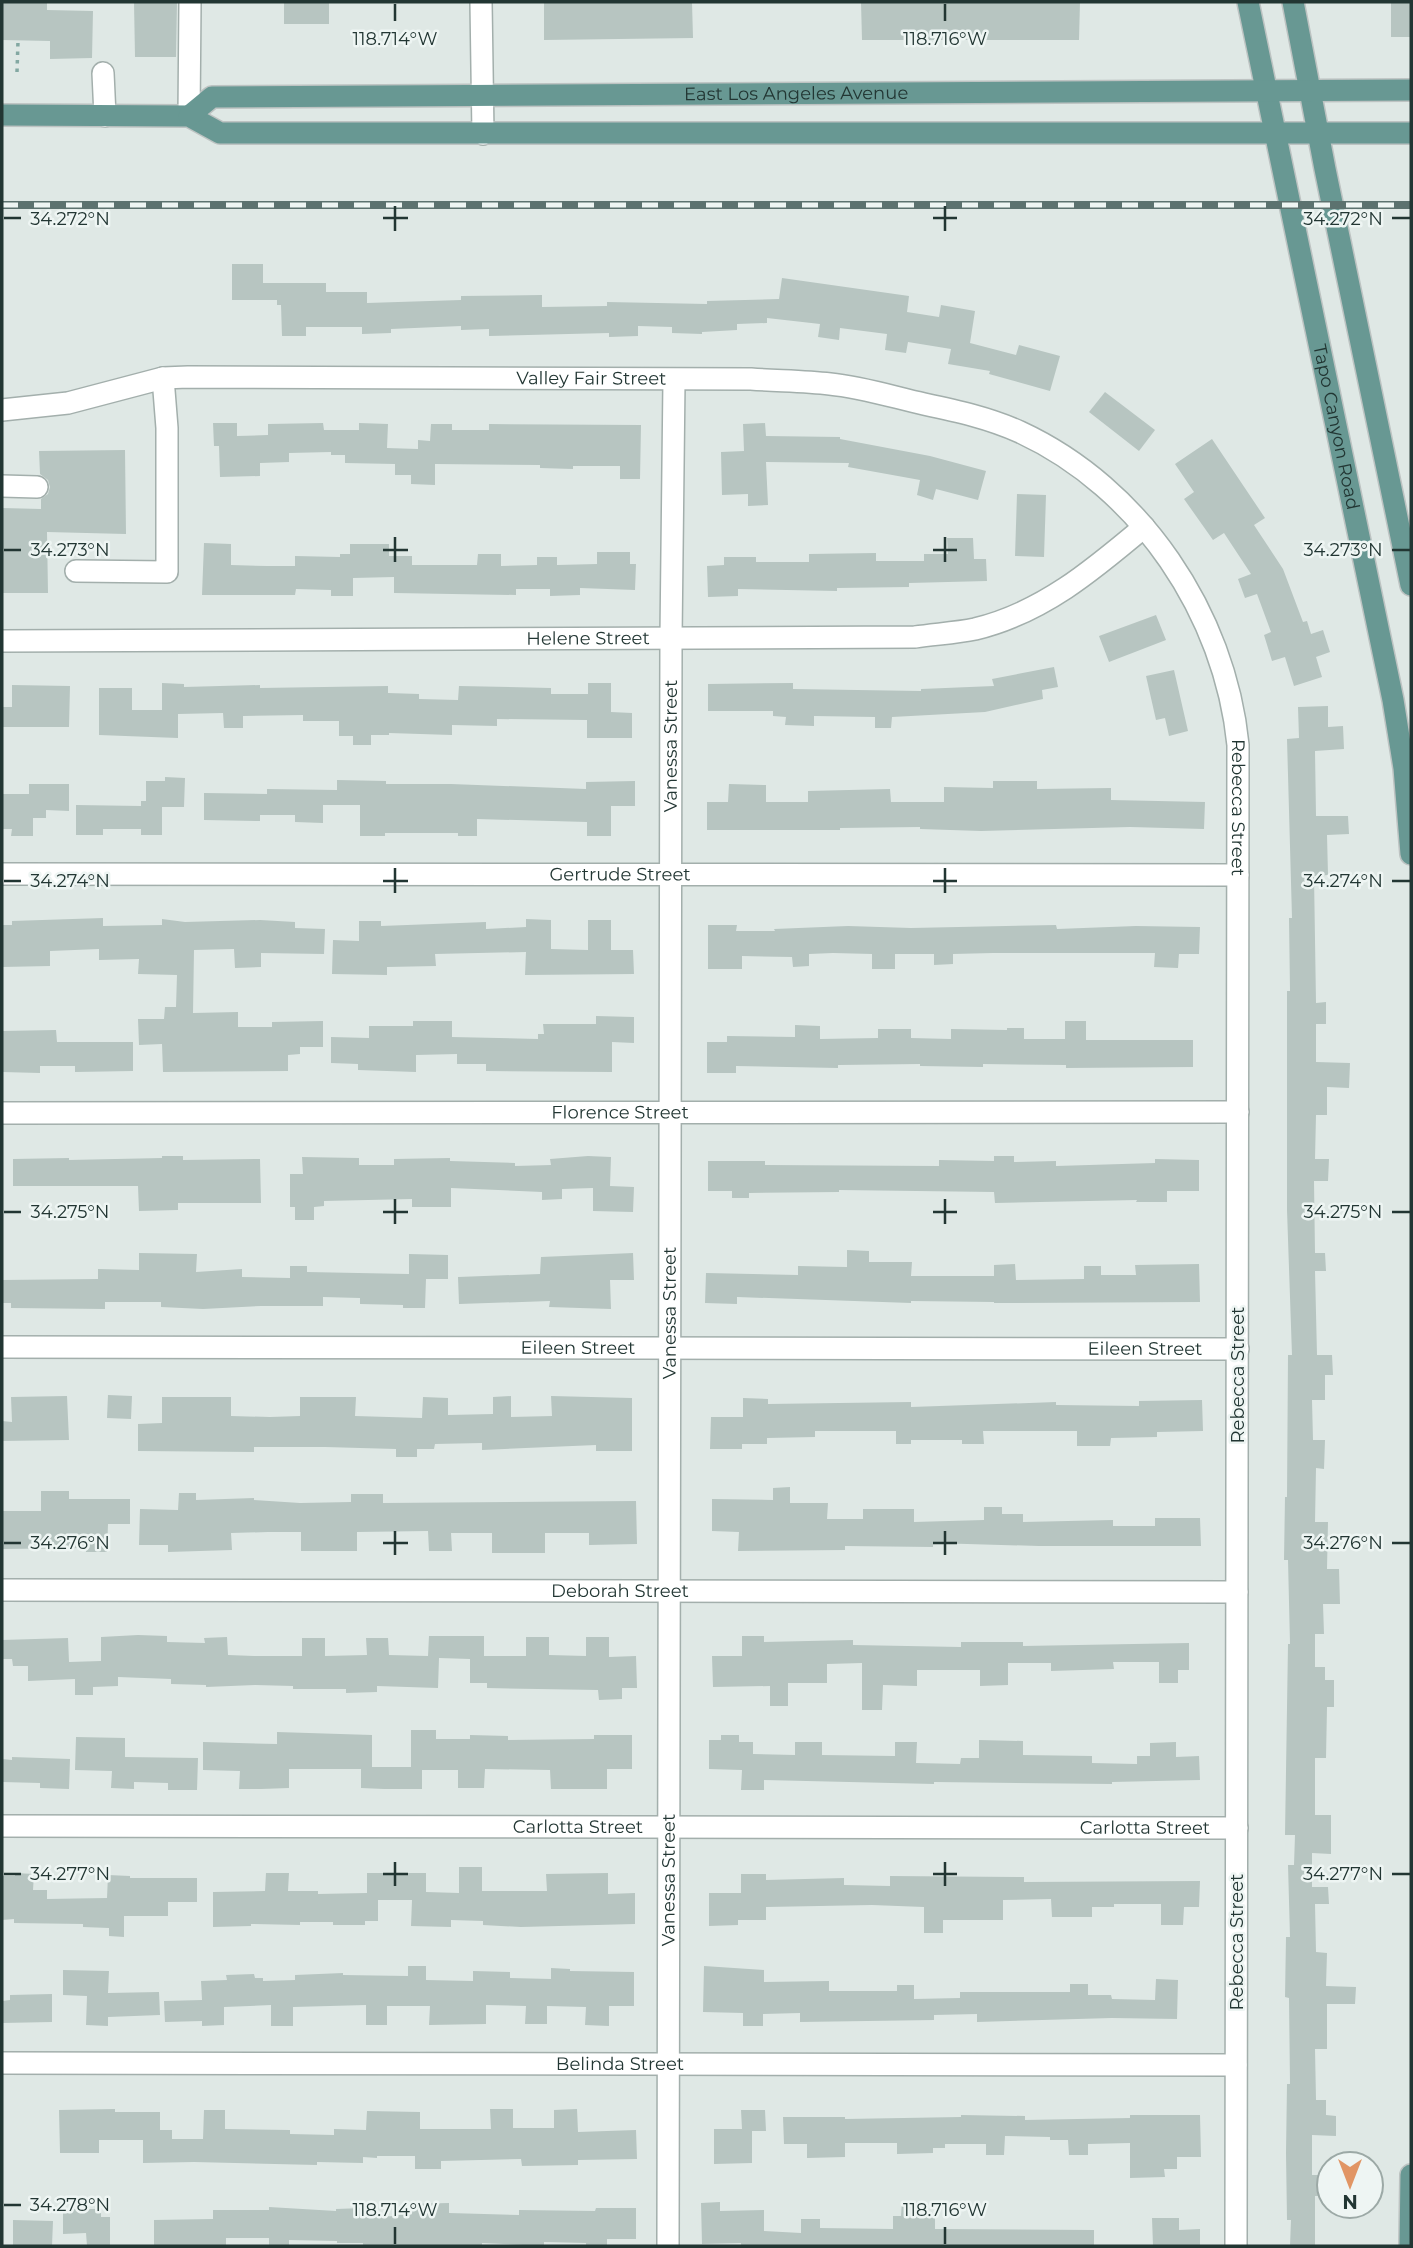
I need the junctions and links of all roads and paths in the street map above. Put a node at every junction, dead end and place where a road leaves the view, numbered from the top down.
1 (190, 2) edge
2 (481, 2) edge
3 (1248, 2) edge
4 (1293, 2) edge
5 (18, 41) dead end
6 (17, 72) dead end
7 (103, 73) dead end
8 (1310, 89) junction
9 (1265, 90) junction
10 (1411, 90) edge
11 (482, 95) junction
12 (2, 116) edge
13 (105, 116) junction
14 (189, 116) junction
15 (1411, 133) edge
16 (482, 134) junction
17 (1276, 134) junction
18 (1318, 134) junction
19 (163, 378) junction
20 (674, 381) junction
21 (2, 410) edge
22 (2, 486) edge
23 (37, 487) dead end
24 (1144, 527) junction
25 (76, 571) dead end
26 (1411, 585) edge
27 (671, 637) junction
28 (2, 641) edge
29 (1411, 854) edge
30 (2, 874) edge
31 (671, 875) junction
32 (1238, 875) junction
33 (670, 1111) junction
34 (1238, 1112) junction
35 (2, 1113) edge
36 (2, 1347) edge
37 (669, 1348) junction
38 (1238, 1349) junction
39 (2, 1590) edge
40 (669, 1591) junction
41 (1237, 1591) junction
42 (2, 1826) edge
43 (669, 1827) junction
44 (1237, 1828) junction
45 (2, 2063) edge
46 (668, 2064) junction
47 (1236, 2065) junction
48 (1411, 2175) edge
49 (668, 2246) edge
50 (1236, 2246) edge
51 (1410, 2246) edge

1 - 14 street
2 - 11 street
3 - 9 main road, Tapo Canyon Road
4 - 8 main road
5 - 6 path
7 - 13 street
8 - 9 main road, East Los Angeles Avenue
8 - 10 main road, East Los Angeles Avenue
8 - 18 main road
9 - 11 main road, East Los Angeles Avenue
9 - 17 main road, Tapo Canyon Road
11 - 14 main road, East Los Angeles Avenue
11 - 16 street
12 - 13 main road
13 - 14 main road
14 - 16 main road
15 - 18 main road
16 - 17 main road
17 - 18 main road
17 - 29 main road, Tapo Canyon Road
18 - 26 main road
19 - 20 street, Valley Fair Street
19 - 21 street, Valley Fair Street
19 - 25 street
20 - 24 street, Valley Fair Street
20 - 27 street, Vanessa Street
22 - 23 street
24 - 27 street, Helene Street
24 - 32 street, Rebecca Street
27 - 28 street, Helene Street
27 - 31 street, Vanessa Street
30 - 31 street, Gertrude Street
31 - 32 street, Gertrude Street
31 - 33 street, Vanessa Street
32 - 34 street, Rebecca Street
33 - 34 street, Florence Street
33 - 35 street, Florence Street
33 - 37 street, Vanessa Street
34 - 38 street, Rebecca Street
36 - 37 street, Eileen Street
37 - 38 street, Eileen Street
37 - 40 street, Vanessa Street
38 - 41 street, Rebecca Street
39 - 40 street, Deborah Street
40 - 41 street, Deborah Street
40 - 43 street, Vanessa Street
41 - 44 street, Rebecca Street
42 - 43 street, Carlotta Street
43 - 44 street, Carlotta Street
43 - 46 street, Vanessa Street
44 - 47 street, Rebecca Street
45 - 46 street, Belinda Street
46 - 47 street, Belinda Street
46 - 49 street, Vanessa Street
47 - 50 street, Rebecca Street
48 - 51 main road

